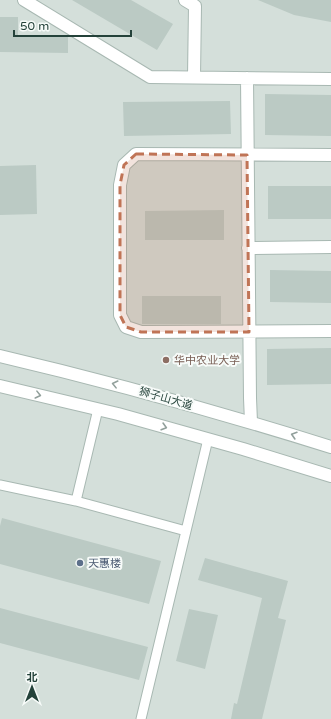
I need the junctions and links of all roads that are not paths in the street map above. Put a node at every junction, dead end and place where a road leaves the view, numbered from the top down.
1 (24, 0) edge
2 (185, 0) edge
3 (194, 77) junction
4 (247, 78) junction
5 (331, 79) edge
6 (247, 155) junction
7 (331, 155) edge
8 (331, 247) edge
9 (248, 248) junction
10 (331, 331) edge
11 (249, 332) junction
12 (0, 356) edge
13 (0, 386) edge
14 (98, 409) junction
15 (251, 422) junction
16 (208, 439) junction
17 (331, 447) edge
18 (331, 476) edge
19 (0, 485) edge
20 (76, 501) junction
21 (186, 532) junction
22 (141, 719) edge

1 - 3 street
2 - 3 street
3 - 4 street
4 - 5 street
4 - 6 street
6 - 7 street
6 - 9 street
6 - 11 street
8 - 9 street
9 - 11 street
10 - 11 street
11 - 15 street
15 -> 12 street, 狮子山大道
13 -> 14 street
14 -> 16 street
14 - 20 lane
17 -> 15 street, 狮子山大道
16 - 18 street
16 - 21 lane
19 - 20 lane
20 - 21 lane
21 - 22 lane

